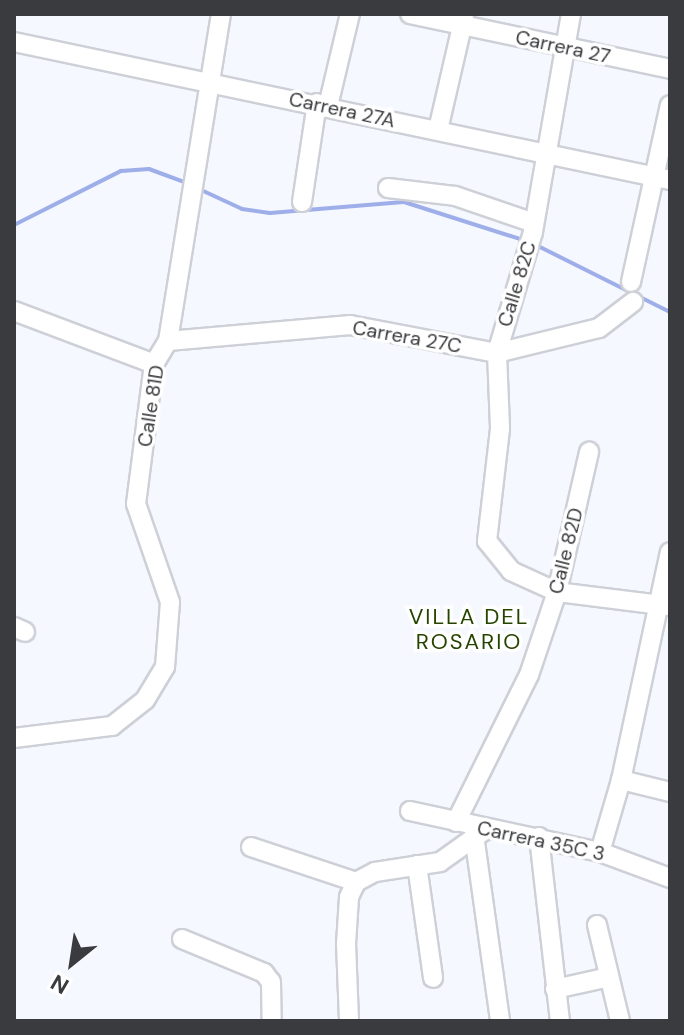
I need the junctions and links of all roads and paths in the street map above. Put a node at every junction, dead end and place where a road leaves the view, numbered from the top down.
1 (221, 14) edge
2 (350, 14) edge
3 (410, 14) edge
4 (571, 14) edge
5 (464, 20) edge
6 (14, 42) edge
7 (566, 48) junction
8 (670, 69) edge
9 (210, 83) junction
10 (322, 104) junction
11 (669, 118) edge
12 (438, 130) junction
13 (545, 153) junction
14 (662, 179) edge
15 (388, 188) dead end
16 (302, 202) dead end
17 (534, 227) junction
18 (631, 282) dead end
19 (633, 302) dead end
20 (14, 311) edge
21 (168, 341) junction
22 (497, 353) junction
23 (154, 364) junction
24 (589, 452) dead end
25 (670, 552) edge
26 (557, 592) junction
27 (665, 605) edge
28 (14, 738) edge
29 (621, 780) junction
30 (670, 792) edge
31 (410, 811) dead end
32 (456, 822) junction
33 (480, 833) junction
34 (539, 837) junction
35 (251, 847) dead end
36 (600, 852) junction
37 (417, 865) junction
38 (670, 878) edge
39 (356, 882) junction
40 (597, 925) dead end
41 (182, 939) dead end
42 (609, 977) junction
43 (433, 978) dead end
44 (555, 989) junction
45 (272, 1021) edge
46 (349, 1021) edge
47 (500, 1021) edge
48 (560, 1021) edge
49 (620, 1021) edge

1 - 9 street, Calle 81D
2 - 10 street
3 - 5 street, Carrera 27
4 - 7 street, Calle 82C
5 - 7 street, Carrera 27
5 - 12 street
6 - 9 street, Carrera 27A
7 - 8 street, Carrera 27
7 - 13 street, Calle 82C
9 - 10 street, Carrera 27A
9 - 21 street, Calle 81D
10 - 12 street, Carrera 27A
10 - 16 street
11 - 14 street
12 - 13 street, Carrera 27A
13 - 14 street, Carrera 27A
13 - 17 street, Calle 82C
14 - 18 street
15 - 17 street
17 - 22 street, Calle 82C
19 - 22 street, Carrera 27C
20 - 23 street
21 - 22 street, Carrera 27C
21 - 23 street, Calle 81D
22 - 26 street, Calle 82C
23 - 28 street, Calle 81D
24 - 26 street, Calle 82D
25 - 27 street
26 - 27 street
26 - 32 street, Calle 82D
27 - 29 street
29 - 30 street
29 - 36 street
31 - 32 street, Carrera 35C 3
32 - 33 street, Carrera 35C 3
33 - 34 street, Carrera 35C 3
33 - 37 street
33 - 47 street
34 - 36 street, Carrera 35C 3
34 - 44 street
35 - 39 street
36 - 38 street, Carrera 35C 3
37 - 39 street
37 - 43 street
39 - 46 street
40 - 42 street
41 - 45 street
42 - 44 street
42 - 49 street
44 - 48 street

